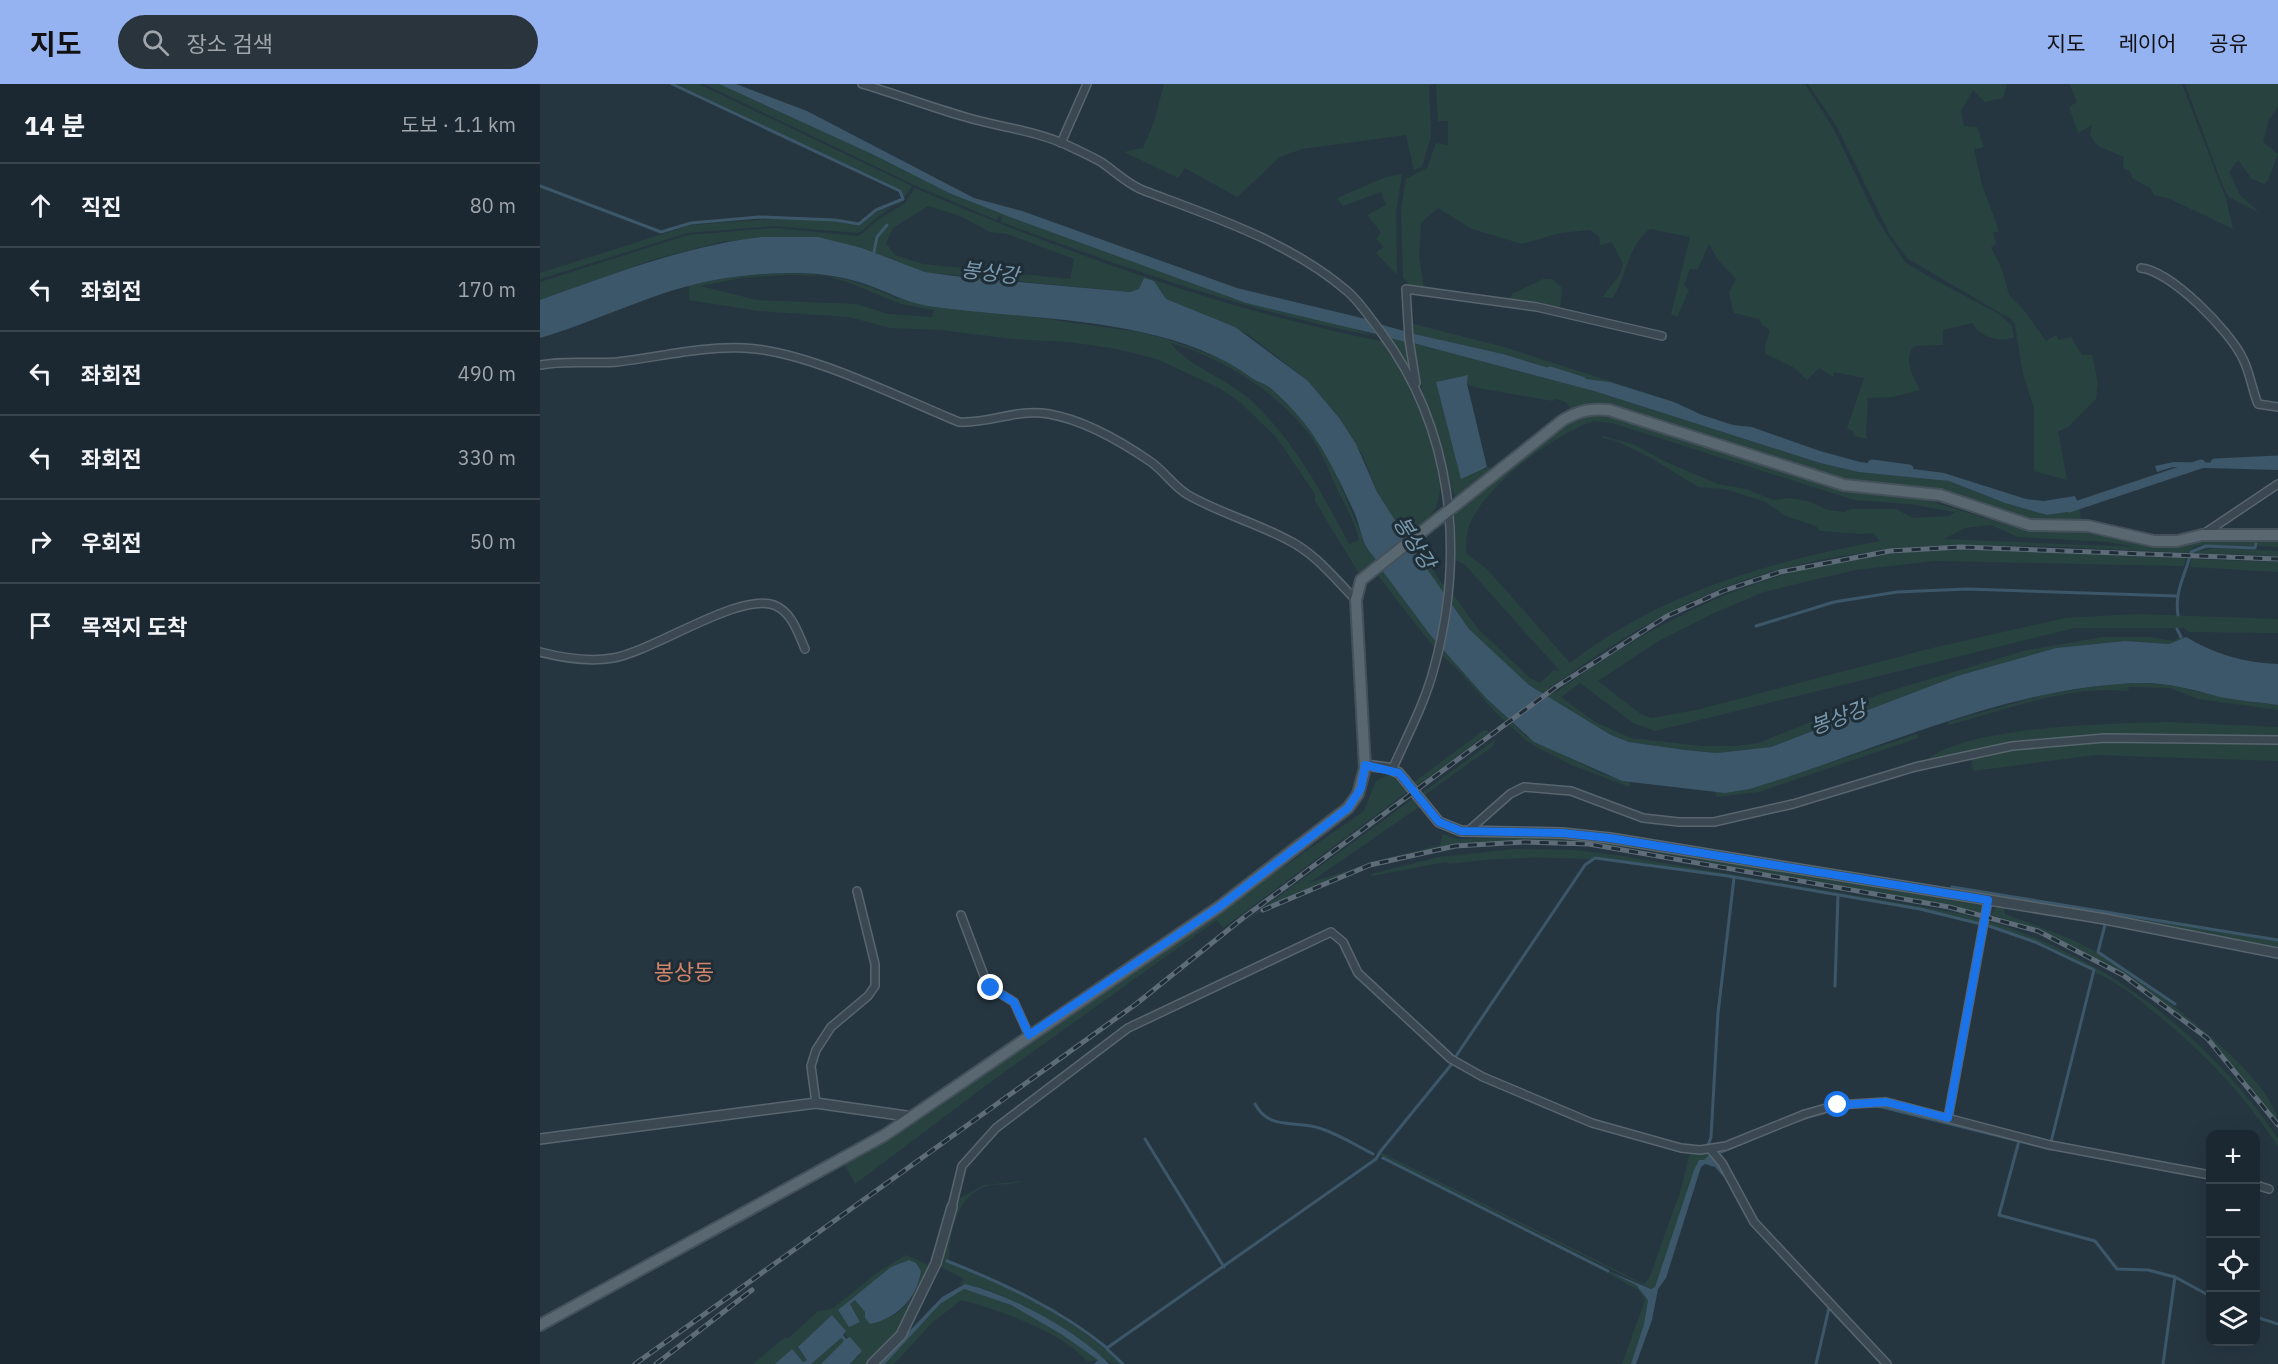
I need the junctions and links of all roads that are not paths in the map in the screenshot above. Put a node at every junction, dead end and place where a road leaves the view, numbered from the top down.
1 (862, 84) edge
2 (891, 84) edge
3 (1087, 84) edge
4 (894, 93) junction
5 (1061, 142) junction
6 (2141, 268) dead end
7 (1662, 336) dead end
8 (540, 365) edge
9 (1416, 387) junction
10 (2278, 407) edge
11 (2278, 484) edge
12 (1451, 509) junction
13 (2202, 535) junction
14 (2278, 536) edge
15 (1356, 600) junction
16 (806, 649) dead end
17 (540, 652) edge
18 (2278, 740) edge
19 (1365, 765) junction
20 (1392, 770) junction
21 (1467, 832) junction
22 (857, 891) dead end
23 (1988, 900) junction
24 (961, 915) dead end
25 (2278, 953) edge
26 (1029, 1035) junction
27 (816, 1103) junction
28 (913, 1117) junction
29 (1948, 1118) junction
30 (540, 1139) edge
31 (1711, 1150) junction
32 (2206, 1173) edge
33 (2260, 1186) edge
34 (2269, 1189) dead end
35 (952, 1207) joint
36 (540, 1325) edge
37 (872, 1364) edge
38 (1887, 1364) edge

1 - 4 street
2 - 4 street
3 - 5 street
4 - 5 street
5 - 9 street
6 - 10 street
7 - 9 street
8 - 15 street
9 - 12 street
11 - 13 street
12 - 13 main road
12 - 15 main road
12 - 20 street
13 - 14 main road
15 - 19 main road
16 - 17 street
18 - 21 street
19 - 20 street
19 - 26 main road
20 - 21 street
21 - 23 street
22 - 27 street
23 - 25 street
23 - 29 street
24 - 26 street
26 - 28 main road
27 - 28 street
27 - 30 street
28 - 36 main road
29 - 31 street
29 - 32 street
31 - 35 street
31 - 38 street
33 - 34 street
35 - 37 street

